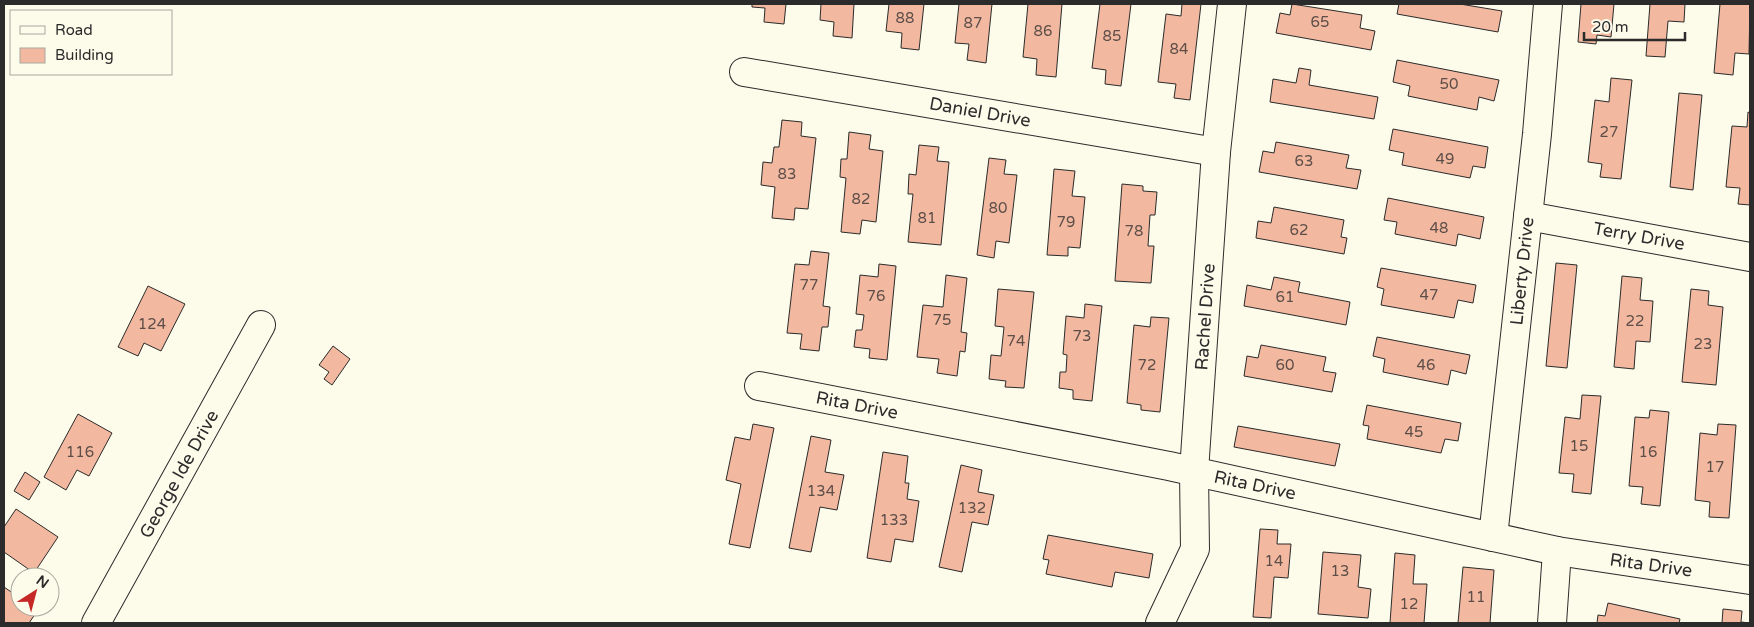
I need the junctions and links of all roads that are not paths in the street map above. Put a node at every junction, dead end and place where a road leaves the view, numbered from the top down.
1 (1232, 4) edge
2 (1548, 4) edge
3 (744, 72) dead end
4 (1216, 152) junction
5 (1528, 216) junction
6 (1750, 256) edge
7 (261, 325) dead end
8 (759, 386) dead end
9 (1194, 471) junction
10 (1493, 537) junction
11 (1557, 551) junction
12 (1750, 580) edge
13 (96, 623) edge
14 (1160, 623) edge
15 (1552, 623) edge

1 - 4 street, Rachel Drive
2 - 5 street, Liberty Drive
3 - 4 street, Daniel Drive
4 - 9 street, Rachel Drive
5 - 6 street, Terry Drive
5 - 10 street, Liberty Drive
7 - 13 street, George Ide Drive
8 - 9 street, Rita Drive
9 - 10 street, Rita Drive
9 - 14 street, Rachel Drive
10 - 11 street, Rita Drive
11 - 12 street, Rita Drive
11 - 15 street

